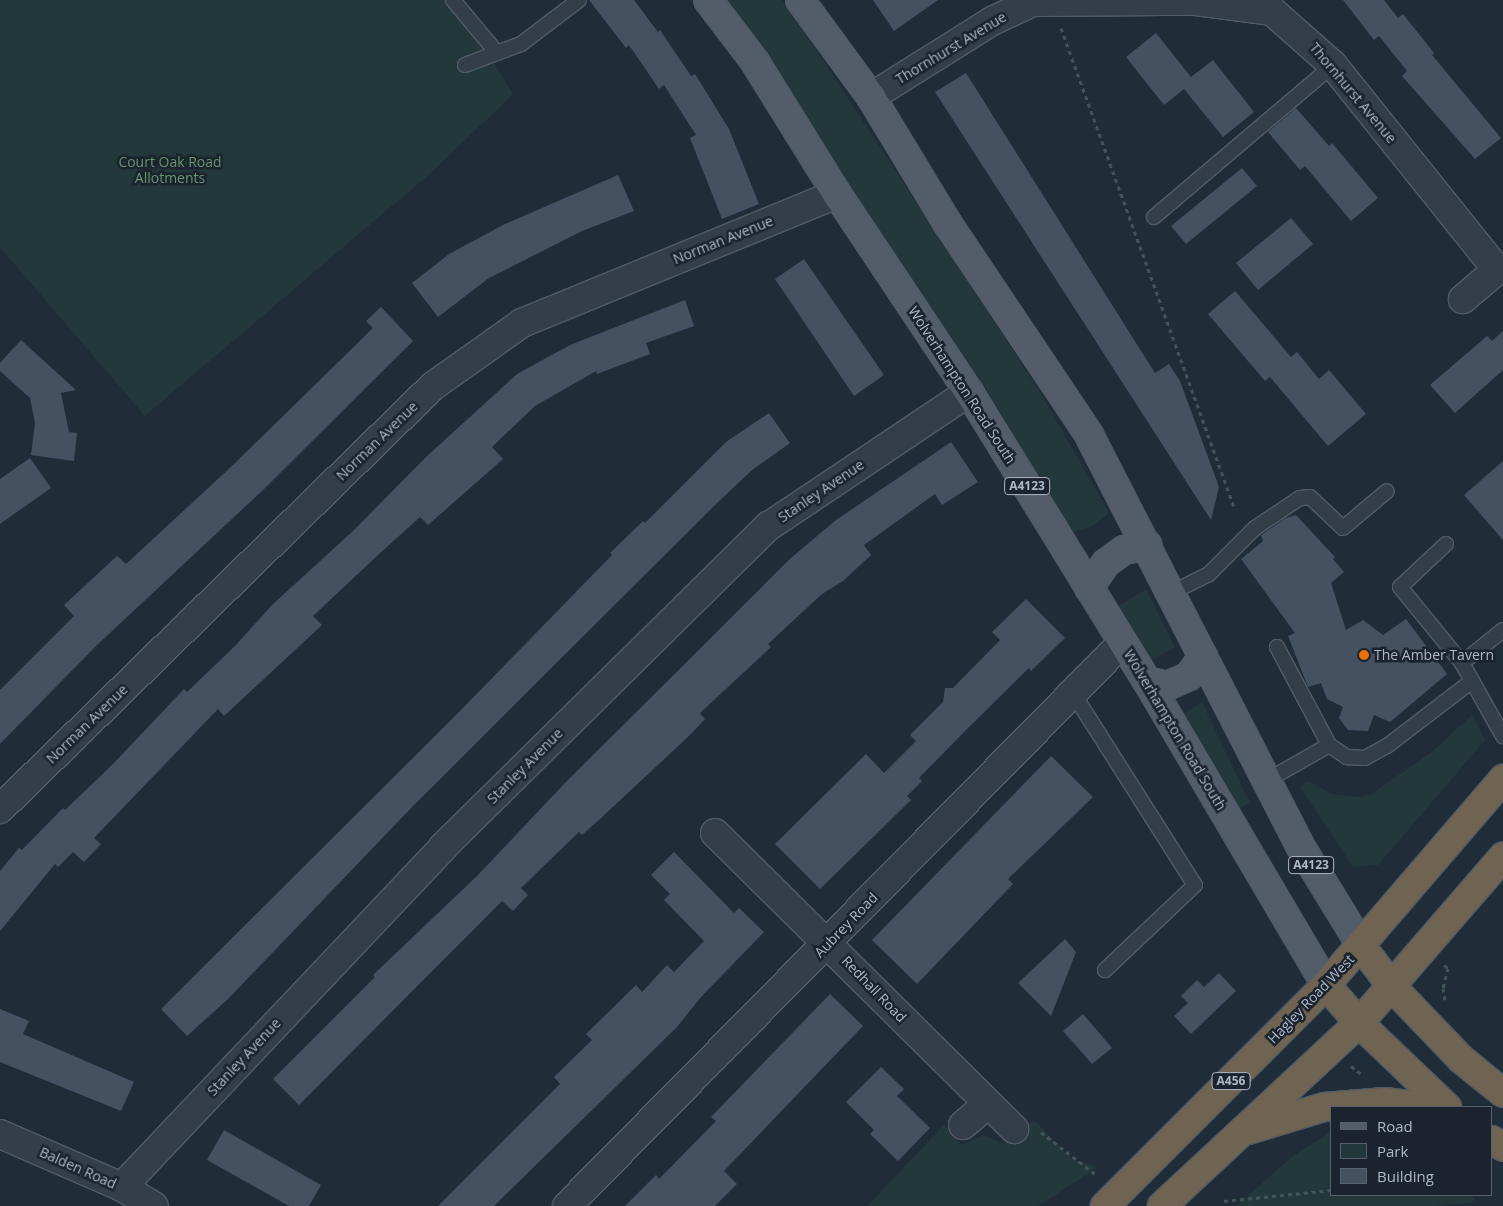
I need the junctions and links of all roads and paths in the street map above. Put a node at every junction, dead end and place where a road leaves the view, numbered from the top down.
1 (453, 0) edge
2 (579, 0) edge
3 (708, 0) edge
4 (800, 0) edge
5 (1053, 2) junction
6 (497, 53) junction
7 (465, 65) dead end
8 (1333, 65) junction
9 (871, 97) junction
10 (837, 194) junction
11 (1154, 217) dead end
12 (1463, 299) dead end
13 (969, 392) junction
14 (1387, 491) dead end
15 (1234, 507) dead end
16 (1446, 544) dead end
17 (1147, 545) junction
18 (1089, 588) junction
19 (1171, 594) junction
20 (1503, 630) edge
21 (1122, 643) junction
22 (1277, 646) dead end
23 (1203, 657) junction
24 (1462, 663) junction
25 (1147, 681) junction
26 (1472, 681) junction
27 (1073, 693) junction
28 (1503, 736) edge
29 (1329, 746) junction
30 (1503, 779) edge
31 (1266, 781) junction
32 (0, 809) edge
33 (716, 833) dead end
34 (1503, 857) edge
35 (829, 943) junction
36 (1362, 947) junction
37 (1423, 949) junction
38 (1105, 970) dead end
39 (1326, 985) junction
40 (1392, 988) junction
41 (1449, 1010) dead end
42 (1359, 1023) junction
43 (1503, 1093) edge
44 (987, 1105) junction
45 (1336, 1106) edge
46 (1417, 1106) edge
47 (1447, 1106) edge
48 (1330, 1107) edge
49 (963, 1125) dead end
50 (1014, 1129) joint
51 (1242, 1132) junction
52 (0, 1134) edge
53 (1095, 1174) dead end
54 (122, 1187) junction
55 (1330, 1190) edge
56 (1224, 1201) dead end
57 (154, 1206) edge
58 (567, 1206) edge
59 (1105, 1206) edge
60 (1162, 1206) edge

1 - 6 lane
2 - 6 lane
3 - 10 main road, Wolverhampton Road South / A4123
4 - 9 main road, A4123
5 - 8 street, Thornhurst Avenue
5 - 9 street, Thornhurst Avenue
5 - 15 path
6 - 7 lane
8 - 11 lane
8 - 12 street, Thornhurst Avenue
9 - 17 main road, A4123
10 - 13 main road, Wolverhampton Road South / A4123
10 - 32 street, Norman Avenue
13 - 18 main road, Wolverhampton Road South / A4123
13 - 54 street, Stanley Avenue
14 - 19 lane
16 - 24 lane
17 - 18 main road
17 - 19 main road, A4123
18 - 21 main road, Wolverhampton Road South / A4123
19 - 23 main road, A4123
20 - 24 lane
21 - 25 main road, Wolverhampton Road South / A4123
21 - 27 street, Aubrey Road
22 - 29 lane
23 - 25 main road
23 - 31 main road, A4123
24 - 26 lane
25 - 39 main road, Wolverhampton Road South / A4123
26 - 28 lane
26 - 29 lane
27 - 35 street, Aubrey Road
27 - 38 lane
29 - 31 lane
30 - 36 highway, Hagley Road West / A456
31 - 36 main road, A4123
33 - 35 street, Redhall Road
34 - 37 highway
35 - 44 street, Redhall Road
35 - 58 street, Aubrey Road
36 - 39 highway, Hagley Road West / A456
36 - 40 highway
37 - 40 highway
37 - 41 path
39 - 42 highway
39 - 59 highway, Hagley Road West / A456
40 - 42 highway
40 - 43 highway
42 - 47 highway
42 - 51 highway
44 - 49 street
44 - 50 street, Redhall Road
45 - 46 highway
48 - 51 highway
50 - 53 path
51 - 60 highway
52 - 54 street, Balden Road
54 - 57 street, Balden Road
55 - 56 path

